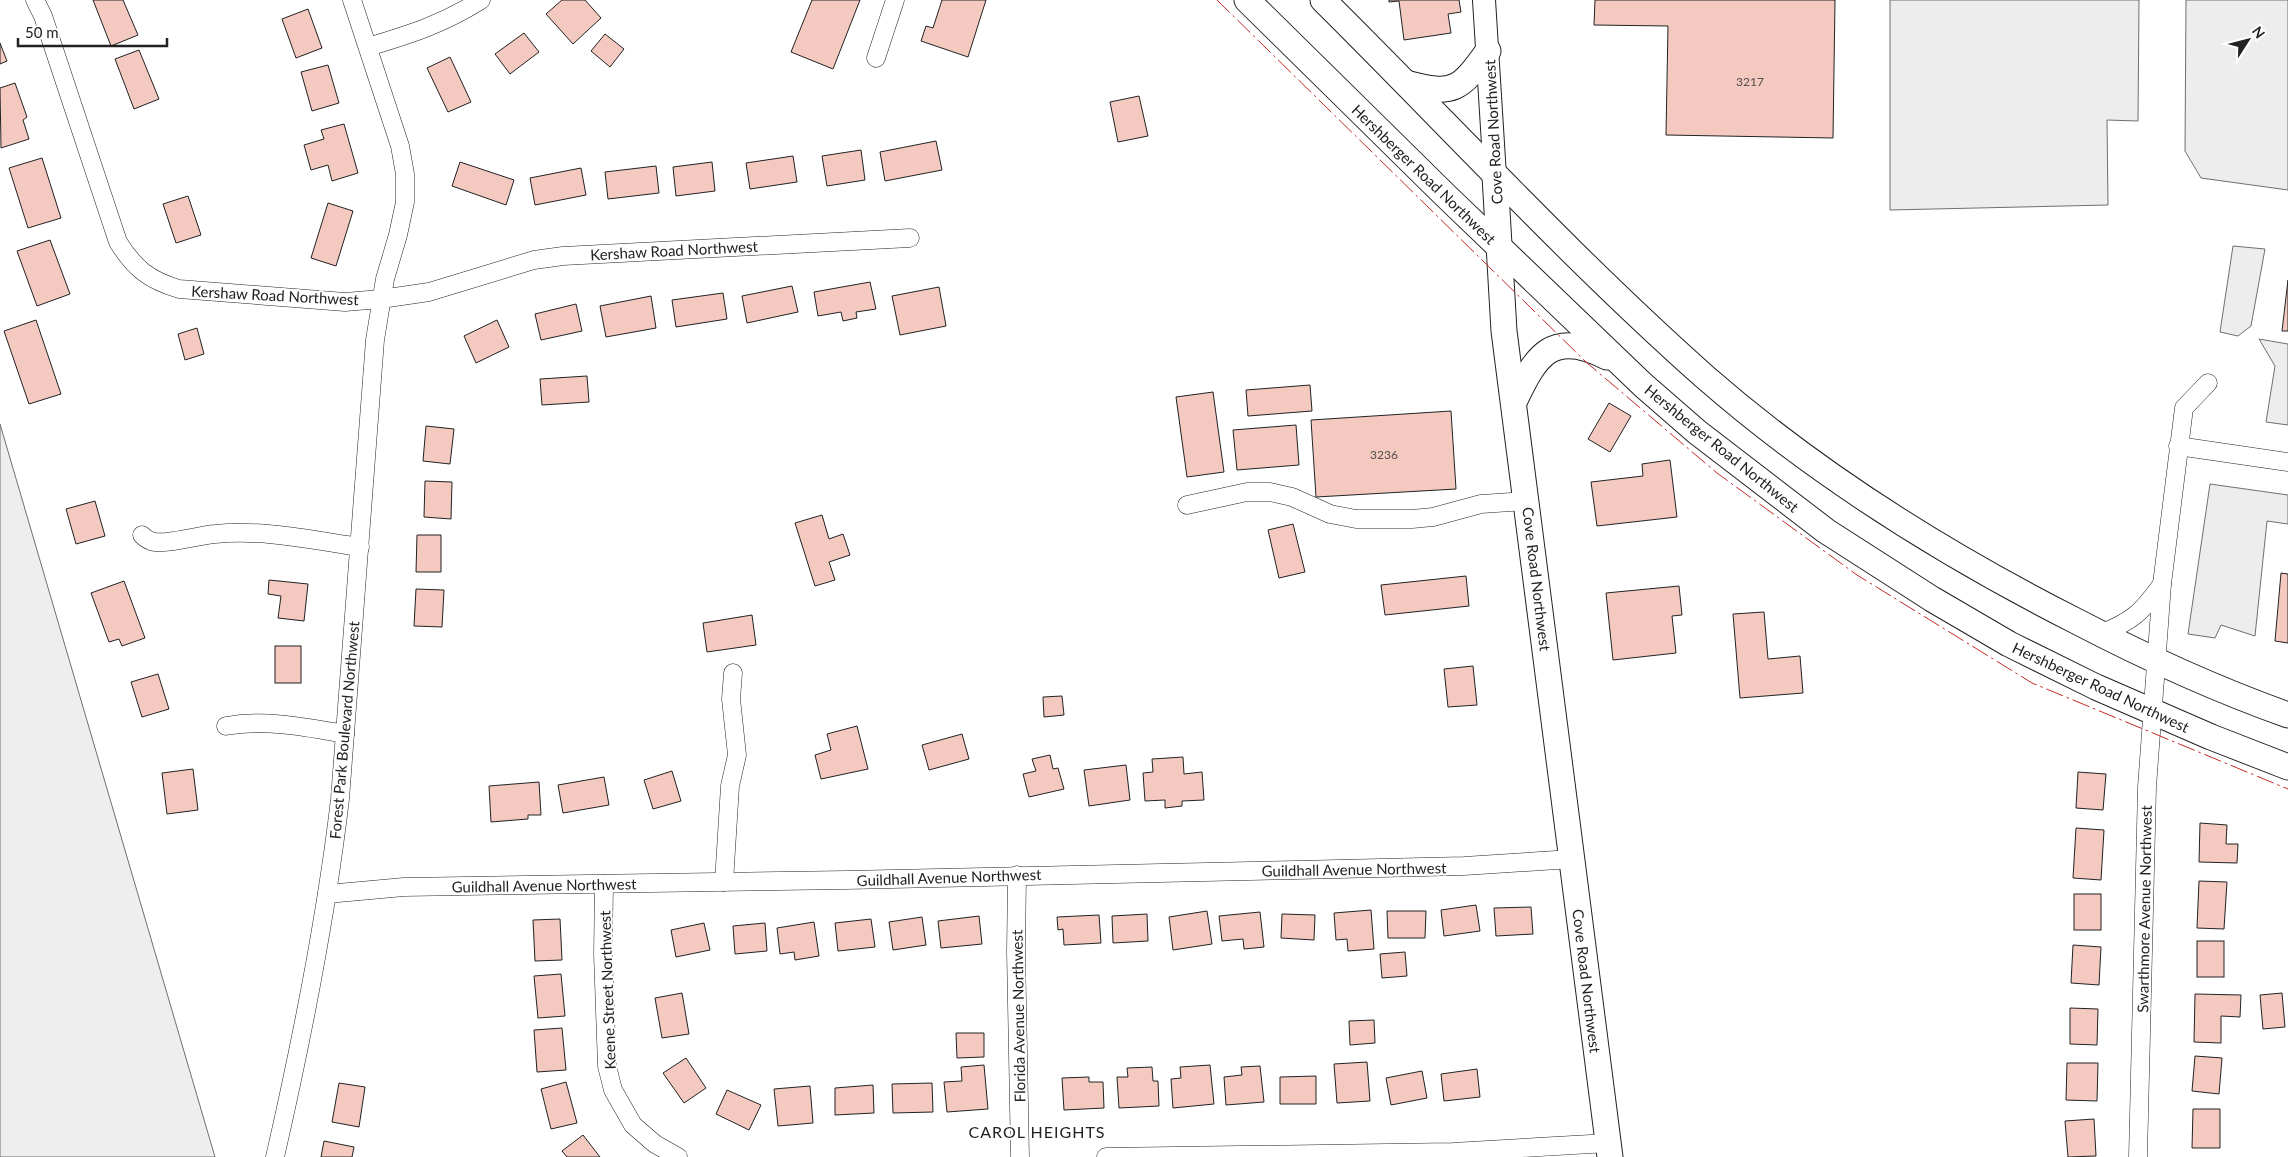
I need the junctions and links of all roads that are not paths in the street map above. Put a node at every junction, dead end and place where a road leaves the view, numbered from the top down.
1 (35, 0) edge
2 (352, 0) edge
3 (481, 0) edge
4 (895, 0) edge
5 (1247, 0) edge
6 (1323, 0) edge
7 (1484, 0) edge
8 (368, 47) junction
9 (1488, 51) junction
10 (876, 58) dead end
11 (1406, 82) junction
12 (1495, 176) junction
13 (910, 238) dead end
14 (1499, 248) junction
15 (381, 299) junction
16 (1621, 364) junction
17 (2208, 383) dead end
18 (1514, 402) junction
19 (2178, 446) junction
20 (2288, 462) edge
21 (1527, 501) junction
22 (1187, 505) dead end
23 (142, 535) dead end
24 (360, 547) junction
25 (2162, 584) junction
26 (2100, 634) junction
27 (2157, 662) junction
28 (733, 673) dead end
29 (2153, 712) junction
30 (2288, 715) edge
31 (226, 726) dead end
32 (345, 734) junction
33 (2288, 767) edge
34 (1572, 859) junction
35 (1017, 875) junction
36 (724, 882) junction
37 (604, 884) junction
38 (327, 894) junction
39 (1609, 1150) edge
40 (275, 1157) edge
41 (678, 1157) edge
42 (1020, 1157) edge
43 (1106, 1157) edge
44 (2138, 1157) edge

1 - 15 street, Kershaw Road Northwest
2 - 8 street, Forest Park Boulevard Northwest
3 - 8 street
4 - 10 street
5 - 14 main road, Hershberger Road Northwest
6 - 11 main road
7 - 9 street, Cove Road Northwest
8 - 15 street, Forest Park Boulevard Northwest
9 - 11 main road
9 - 12 street, Cove Road Northwest
11 - 12 main road
12 - 14 main road, Cove Road Northwest
12 - 26 main road
13 - 15 street, Kershaw Road Northwest
14 - 16 main road, Hershberger Road Northwest
14 - 18 main road, Cove Road Northwest
15 - 24 street, Forest Park Boulevard Northwest
16 - 18 main road
16 - 29 main road, Hershberger Road Northwest
17 - 19 street, Swarthmore Avenue Northwest
18 - 21 main road, Cove Road Northwest
19 - 20 street
19 - 25 street, Swarthmore Avenue Northwest
21 - 22 street
21 - 34 main road, Cove Road Northwest
23 - 24 street
24 - 32 street, Forest Park Boulevard Northwest
25 - 26 street
25 - 27 street, Swarthmore Avenue Northwest
26 - 27 main road
27 - 29 street, Swarthmore Avenue Northwest
27 - 30 main road
28 - 36 street
29 - 33 main road, Hershberger Road Northwest
29 - 44 street, Swarthmore Avenue Northwest
31 - 32 street
32 - 38 street, Forest Park Boulevard Northwest
34 - 35 street, Guildhall Avenue Northwest
34 - 39 main road, Cove Road Northwest
35 - 36 street, Guildhall Avenue Northwest
35 - 42 street, Florida Avenue Northwest
36 - 37 street, Guildhall Avenue Northwest
37 - 38 street, Guildhall Avenue Northwest
37 - 41 street, Keene Street Northwest
38 - 40 street, Forest Park Boulevard Northwest
39 - 43 street

